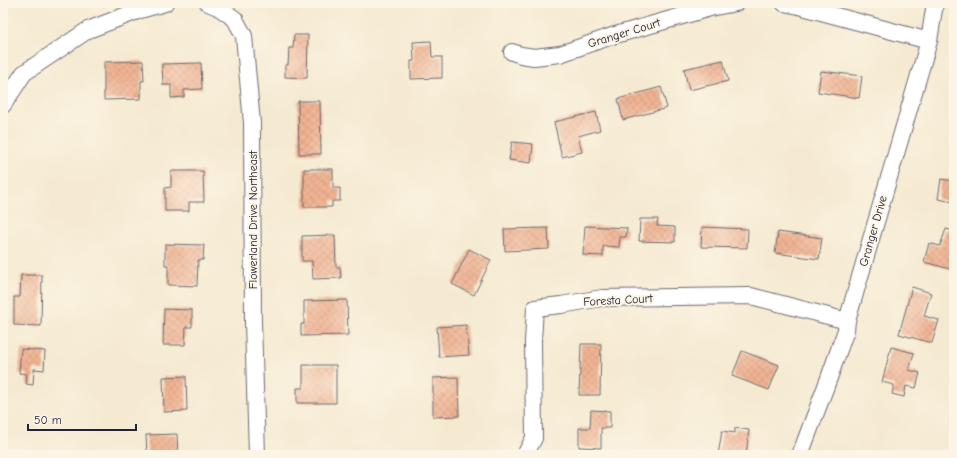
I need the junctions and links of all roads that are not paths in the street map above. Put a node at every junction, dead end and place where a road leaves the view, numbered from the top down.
1 (165, 3) edge
2 (208, 3) edge
3 (736, 3) edge
4 (784, 3) edge
5 (935, 3) edge
6 (929, 41) junction
7 (512, 52) dead end
8 (3, 105) edge
9 (847, 321) junction
10 (257, 455) edge
11 (525, 455) edge
12 (800, 455) edge

1 - 8 street
2 - 10 street, Flowerland Drive Northeast
3 - 7 street, Granger Court
4 - 6 street
5 - 6 street, Granger Drive
6 - 9 street, Granger Drive
9 - 11 street, Foresta Court
9 - 12 street, Granger Drive

